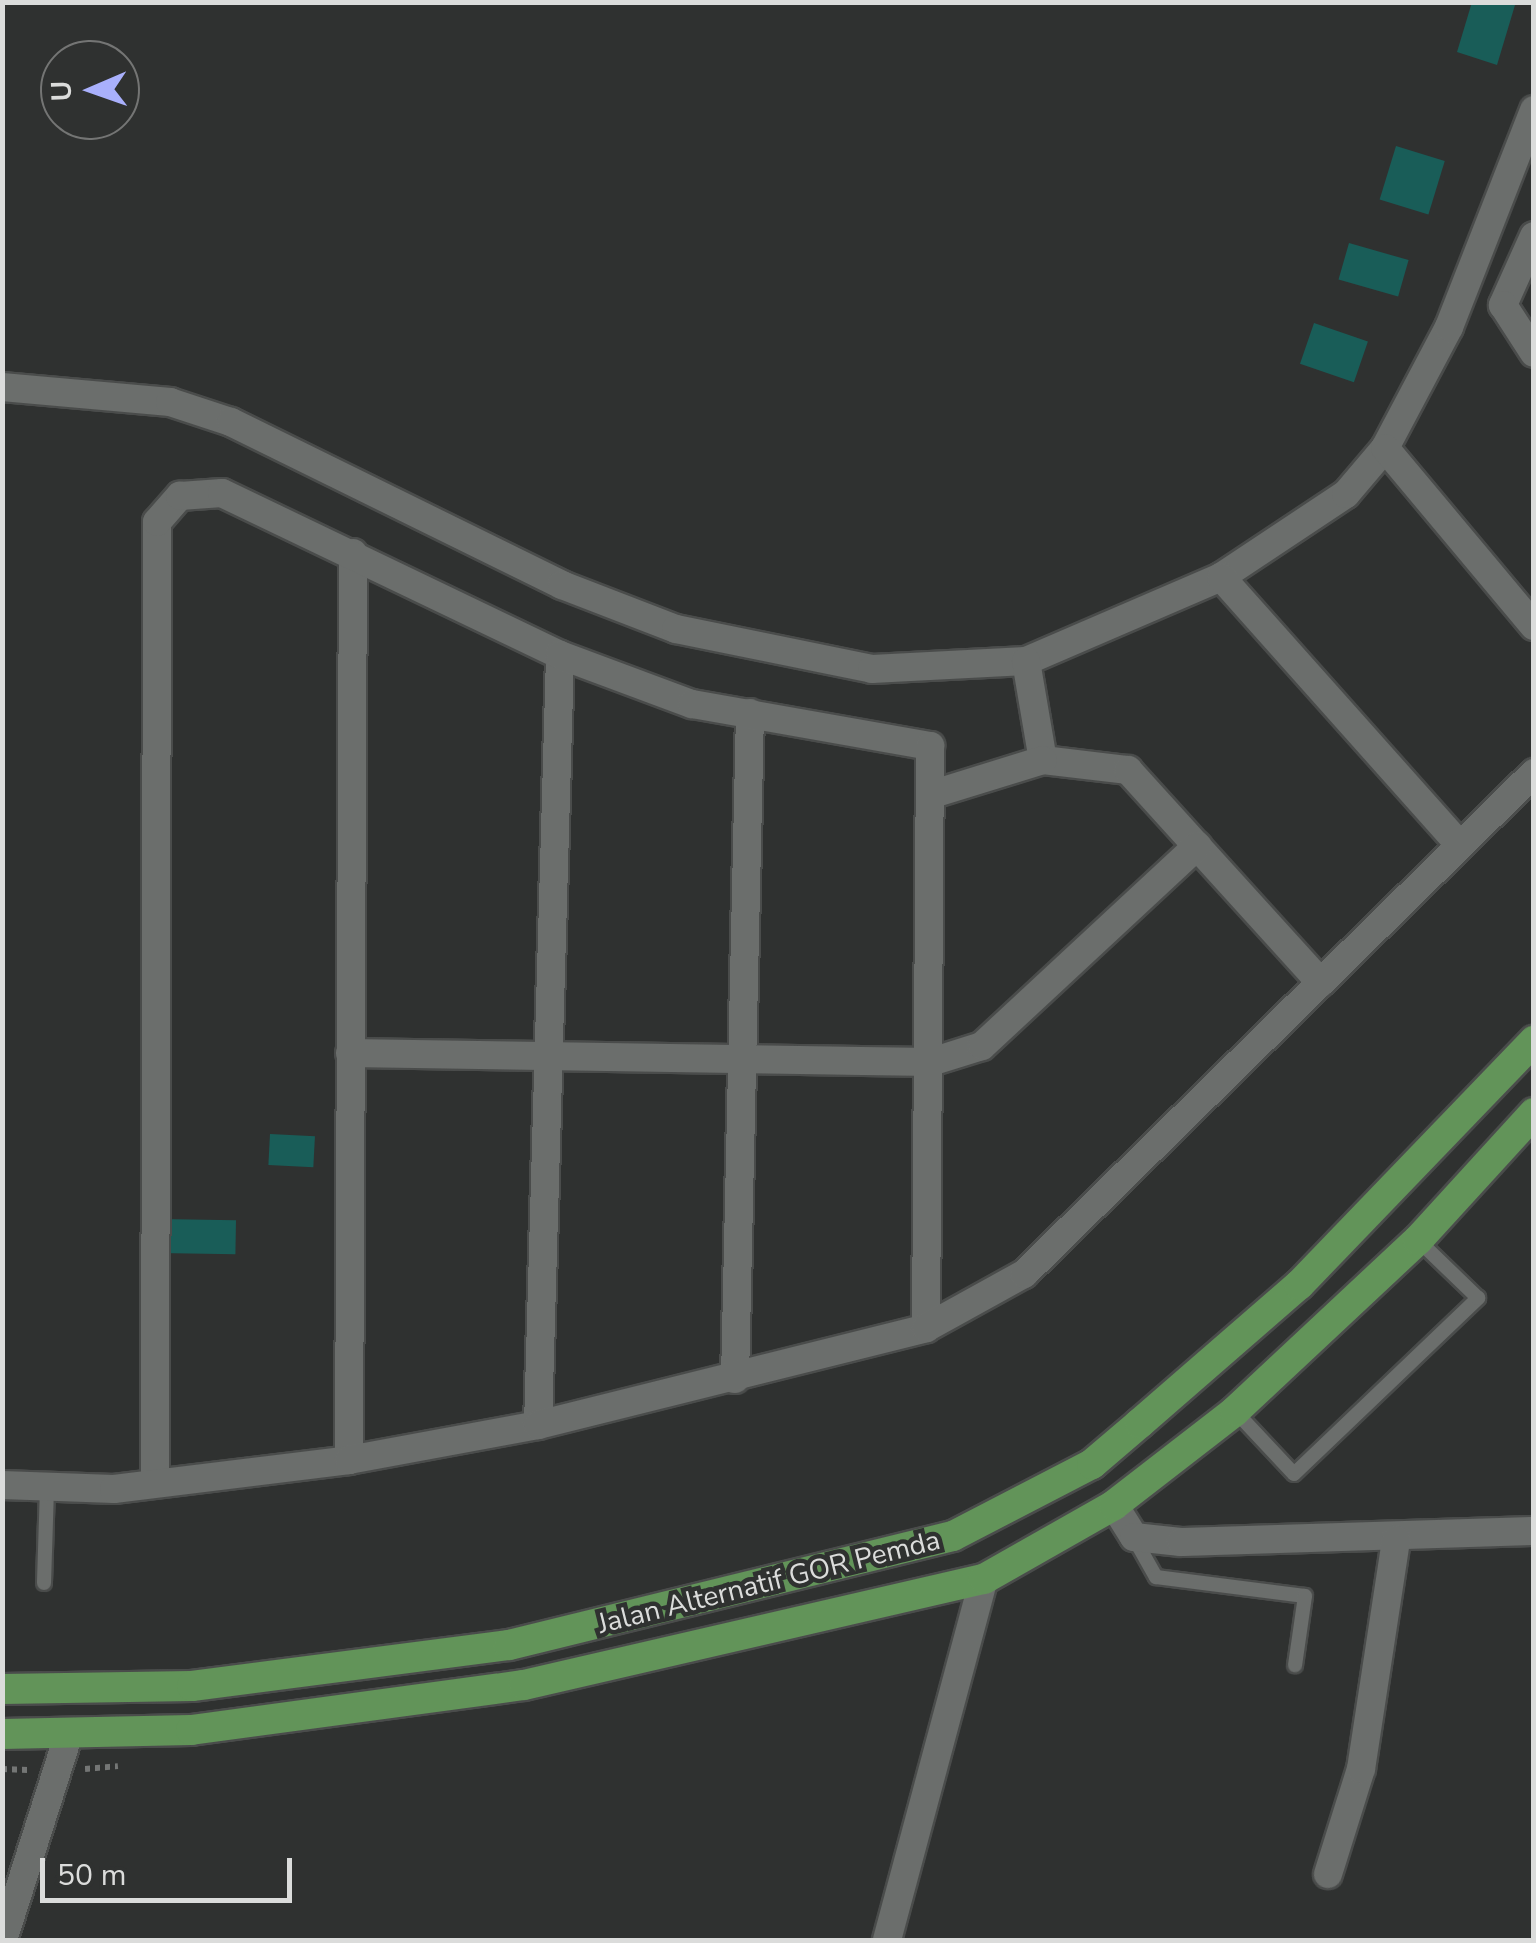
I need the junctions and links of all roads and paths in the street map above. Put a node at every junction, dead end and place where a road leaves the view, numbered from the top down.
1 (1534, 110) edge
2 (1534, 236) edge
3 (1534, 352) edge
4 (2, 387) edge
5 (1385, 448) junction
6 (353, 553) junction
7 (1221, 577) junction
8 (1534, 626) edge
9 (560, 655) junction
10 (1026, 661) junction
11 (750, 713) junction
12 (1043, 760) junction
13 (1534, 773) edge
14 (930, 795) junction
15 (1459, 844) junction
16 (1197, 846) junction
17 (1320, 983) junction
18 (1534, 1042) edge
19 (350, 1053) junction
20 (551, 1060) junction
21 (931, 1062) junction
22 (745, 1063) junction
23 (1534, 1113) edge
24 (1418, 1240) junction
25 (926, 1328) junction
26 (735, 1379) junction
27 (1236, 1411) junction
28 (538, 1425) junction
29 (349, 1460) junction
30 (155, 1482) junction
31 (2, 1484) edge
32 (47, 1490) junction
33 (1114, 1505) junction
34 (1534, 1531) edge
35 (1134, 1537) junction
36 (1396, 1540) junction
37 (984, 1579) junction
38 (44, 1584) dead end
39 (1295, 1664) dead end
40 (2, 1689) edge
41 (2, 1734) edge
42 (68, 1736) junction
43 (1328, 1874) dead end
44 (3, 1940) edge
45 (887, 1940) edge

1 - 5 street
2 - 3 street
4 - 10 street
5 - 7 street
5 - 8 street
6 - 9 street
6 - 19 street
6 - 30 street
7 - 10 street
7 - 15 street
9 - 11 street
9 - 20 street
10 - 12 street
11 - 14 street
11 - 22 street
12 - 14 street
12 - 16 street
13 - 15 street
14 - 21 street
15 - 17 street
16 - 17 street
16 - 21 street
17 - 25 street
18 - 40 main road, Jalan Alternatif GOR Pemda
19 - 20 street
19 - 29 street
20 - 22 street
20 - 28 street
21 - 22 street
21 - 25 street
22 - 26 street
23 - 24 main road, Jalan Alternatif GOR Pemda
24 - 27 main road, Jalan Alternatif GOR Pemda
24 - 27 lane
25 - 26 street
26 - 28 street
27 - 33 main road, Jalan Alternatif GOR Pemda
28 - 29 street
29 - 30 street
30 - 32 street
31 - 32 street
32 - 38 lane
33 - 35 street
33 - 37 main road, Jalan Alternatif GOR Pemda
34 - 36 street
35 - 36 street
35 - 39 lane
36 - 43 street
37 - 42 main road, Jalan Alternatif GOR Pemda
37 - 45 street
41 - 42 main road, Jalan Alternatif GOR Pemda
42 - 44 street

